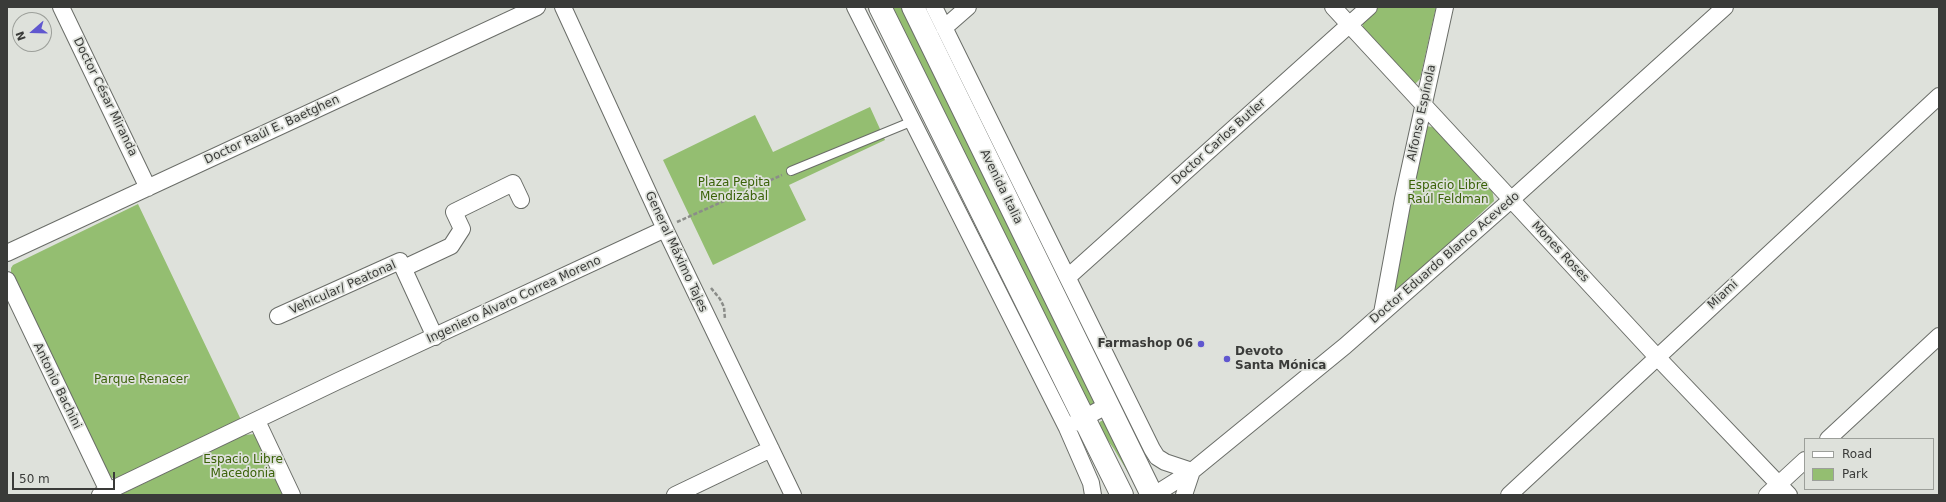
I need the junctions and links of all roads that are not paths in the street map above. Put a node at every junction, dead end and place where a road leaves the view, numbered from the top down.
1 (62, 7) edge
2 (537, 7) edge
3 (563, 7) edge
4 (855, 7) edge
5 (880, 7) edge
6 (913, 7) edge
7 (934, 7) edge
8 (968, 7) edge
9 (1333, 7) edge
10 (1369, 7) edge
11 (1445, 7) edge
12 (1725, 7) edge
13 (1349, 25) junction
14 (944, 28) junction
15 (1939, 96) edge
16 (1424, 104) junction
17 (922, 117) junction
18 (791, 171) road end
19 (148, 188) junction
20 (1512, 199) junction
21 (521, 200) dead end
22 (665, 229) junction
23 (7, 253) edge
24 (404, 268) junction
25 (1068, 277) junction
26 (7, 280) edge
27 (1382, 313) junction
28 (278, 316) dead end
29 (1939, 336) edge
30 (435, 337) junction
31 (1108, 357) junction
32 (1657, 357) junction
33 (1089, 367) junction
34 (1126, 393) junction
35 (1108, 405) junction
36 (257, 421) junction
37 (1075, 423) junction
38 (1829, 438) edge
39 (771, 449) junction
40 (1804, 461) edge
41 (1192, 471) junction
42 (1142, 473) junction
43 (1778, 491) edge
44 (104, 493) edge
45 (292, 495) edge
46 (675, 495) edge
47 (793, 495) edge
48 (1093, 495) edge
49 (1122, 495) edge
50 (1152, 495) edge
51 (1184, 495) edge
52 (1509, 495) edge

1 - 19 street, Doctor César Miranda
2 - 19 street, Doctor Raúl E. Baetghen
3 - 22 street, General Máximo Tajes
4 - 17 street
5 - 17 main road
6 - 33 main road, Avenida Italia
7 - 14 street, Avenida Italia
8 - 14 street
9 - 13 street, Mones Roses
10 - 13 street, Doctor Carlos Butler
11 - 16 street, Alfonso Espínola
12 - 20 street, Doctor Eduardo Blanco Acevedo
13 - 16 street, Mones Roses
13 - 25 street, Doctor Carlos Butler
14 - 25 street, Avenida Italia
15 - 32 street, Miami
16 - 20 street, Mones Roses
16 - 27 street, Alfonso Espínola
17 - 18 lane
17 - 37 main road
19 - 23 street, Doctor Raúl E. Baetghen
20 - 27 street, Doctor Eduardo Blanco Acevedo
20 - 32 street, Mones Roses
21 - 24 street, Vehicular/ Peatonal
22 - 30 street, Ingeniero Álvaro Correa Moreno
22 - 39 street, General Máximo Tajes
24 - 28 street, Vehicular/ Peatonal
24 - 30 street, Vehicular/ Peatonal
25 - 31 street, Avenida Italia
26 - 44 street, Antonio Bachini
27 - 41 street, Doctor Eduardo Blanco Acevedo
29 - 38 street
30 - 36 street, Ingeniero Álvaro Correa Moreno
31 - 33 street
31 - 34 street, Avenida Italia
32 - 43 street, Mones Roses
32 - 52 street, Miami
33 - 35 main road, Avenida Italia
34 - 41 street, Avenida Italia
34 - 42 street, Avenida Italia
35 - 37 street
35 - 42 main road, Avenida Italia
36 - 44 street, Ingeniero Álvaro Correa Moreno
36 - 45 street
37 - 48 street
37 - 49 main road
37 - 50 main road
39 - 46 street
39 - 47 street, General Máximo Tajes
40 - 43 street
41 - 50 street, Doctor Eduardo Blanco Acevedo
41 - 51 street
42 - 50 main road, Avenida Italia

